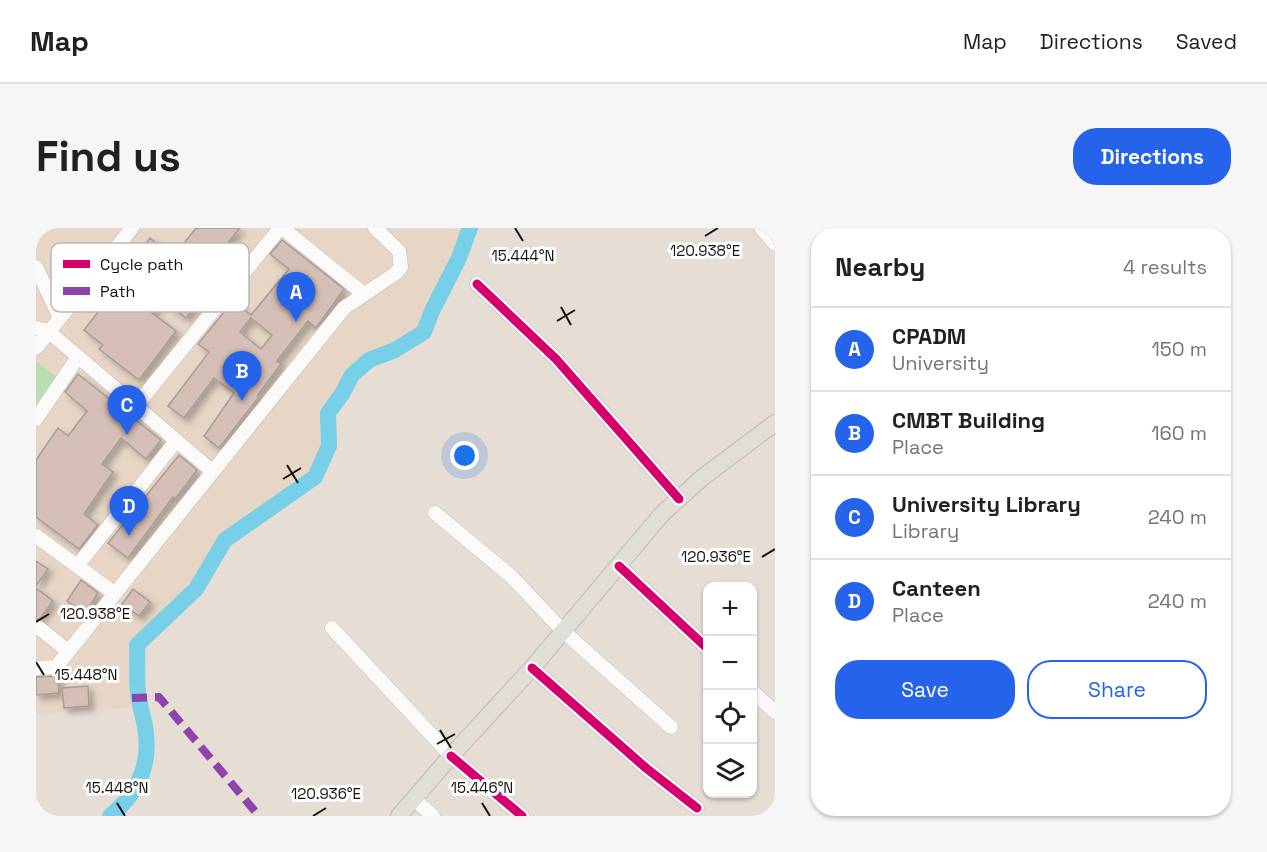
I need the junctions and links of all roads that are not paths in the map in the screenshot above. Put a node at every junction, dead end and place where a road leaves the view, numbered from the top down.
1 (132, 228) edge
2 (281, 228) edge
3 (375, 228) edge
4 (761, 228) edge
5 (120, 243) edge
6 (775, 244) edge
7 (36, 267) edge
8 (249, 267) edge
9 (477, 284) dead end
10 (364, 294) junction
11 (51, 299) edge
12 (57, 312) edge
13 (65, 312) edge
14 (213, 312) edge
15 (60, 318) junction
16 (42, 330) edge
17 (36, 348) edge
18 (78, 357) junction
19 (136, 406) junction
20 (36, 419) edge
21 (775, 423) edge
22 (176, 441) junction
23 (212, 471) junction
24 (679, 499) junction
25 (435, 513) dead end
26 (36, 536) edge
27 (78, 565) junction
28 (619, 566) junction
29 (114, 593) junction
30 (39, 628) dead end
31 (332, 628) dead end
32 (563, 631) junction
33 (703, 644) edge
34 (68, 651) junction
35 (36, 668) edge
36 (532, 668) junction
37 (757, 695) edge
38 (775, 712) edge
39 (671, 727) dead end
40 (451, 756) junction
41 (414, 799) junction
42 (697, 808) dead end
43 (399, 816) edge
44 (433, 816) edge
45 (522, 816) edge

1 - 5 street
2 - 8 street
2 - 10 street
3 - 10 street
4 - 6 street
7 - 11 street
9 - 24 street
10 - 23 street
12 - 15 street
13 - 15 street
14 - 19 street
15 - 16 street
16 - 17 street
16 - 18 street
18 - 19 street
18 - 20 street
19 - 22 street
21 - 24 main road
22 - 23 street
22 - 27 street
23 - 29 street
24 - 28 main road
25 - 32 street
26 - 27 street
27 - 29 street
28 - 32 main road
28 - 33 street
29 - 34 street
30 - 34 street
31 - 40 street
32 - 36 main road
32 - 39 street
34 - 35 street
36 - 40 main road
36 - 42 street
37 - 38 street
40 - 41 main road
40 - 45 street
41 - 43 main road
41 - 44 street

